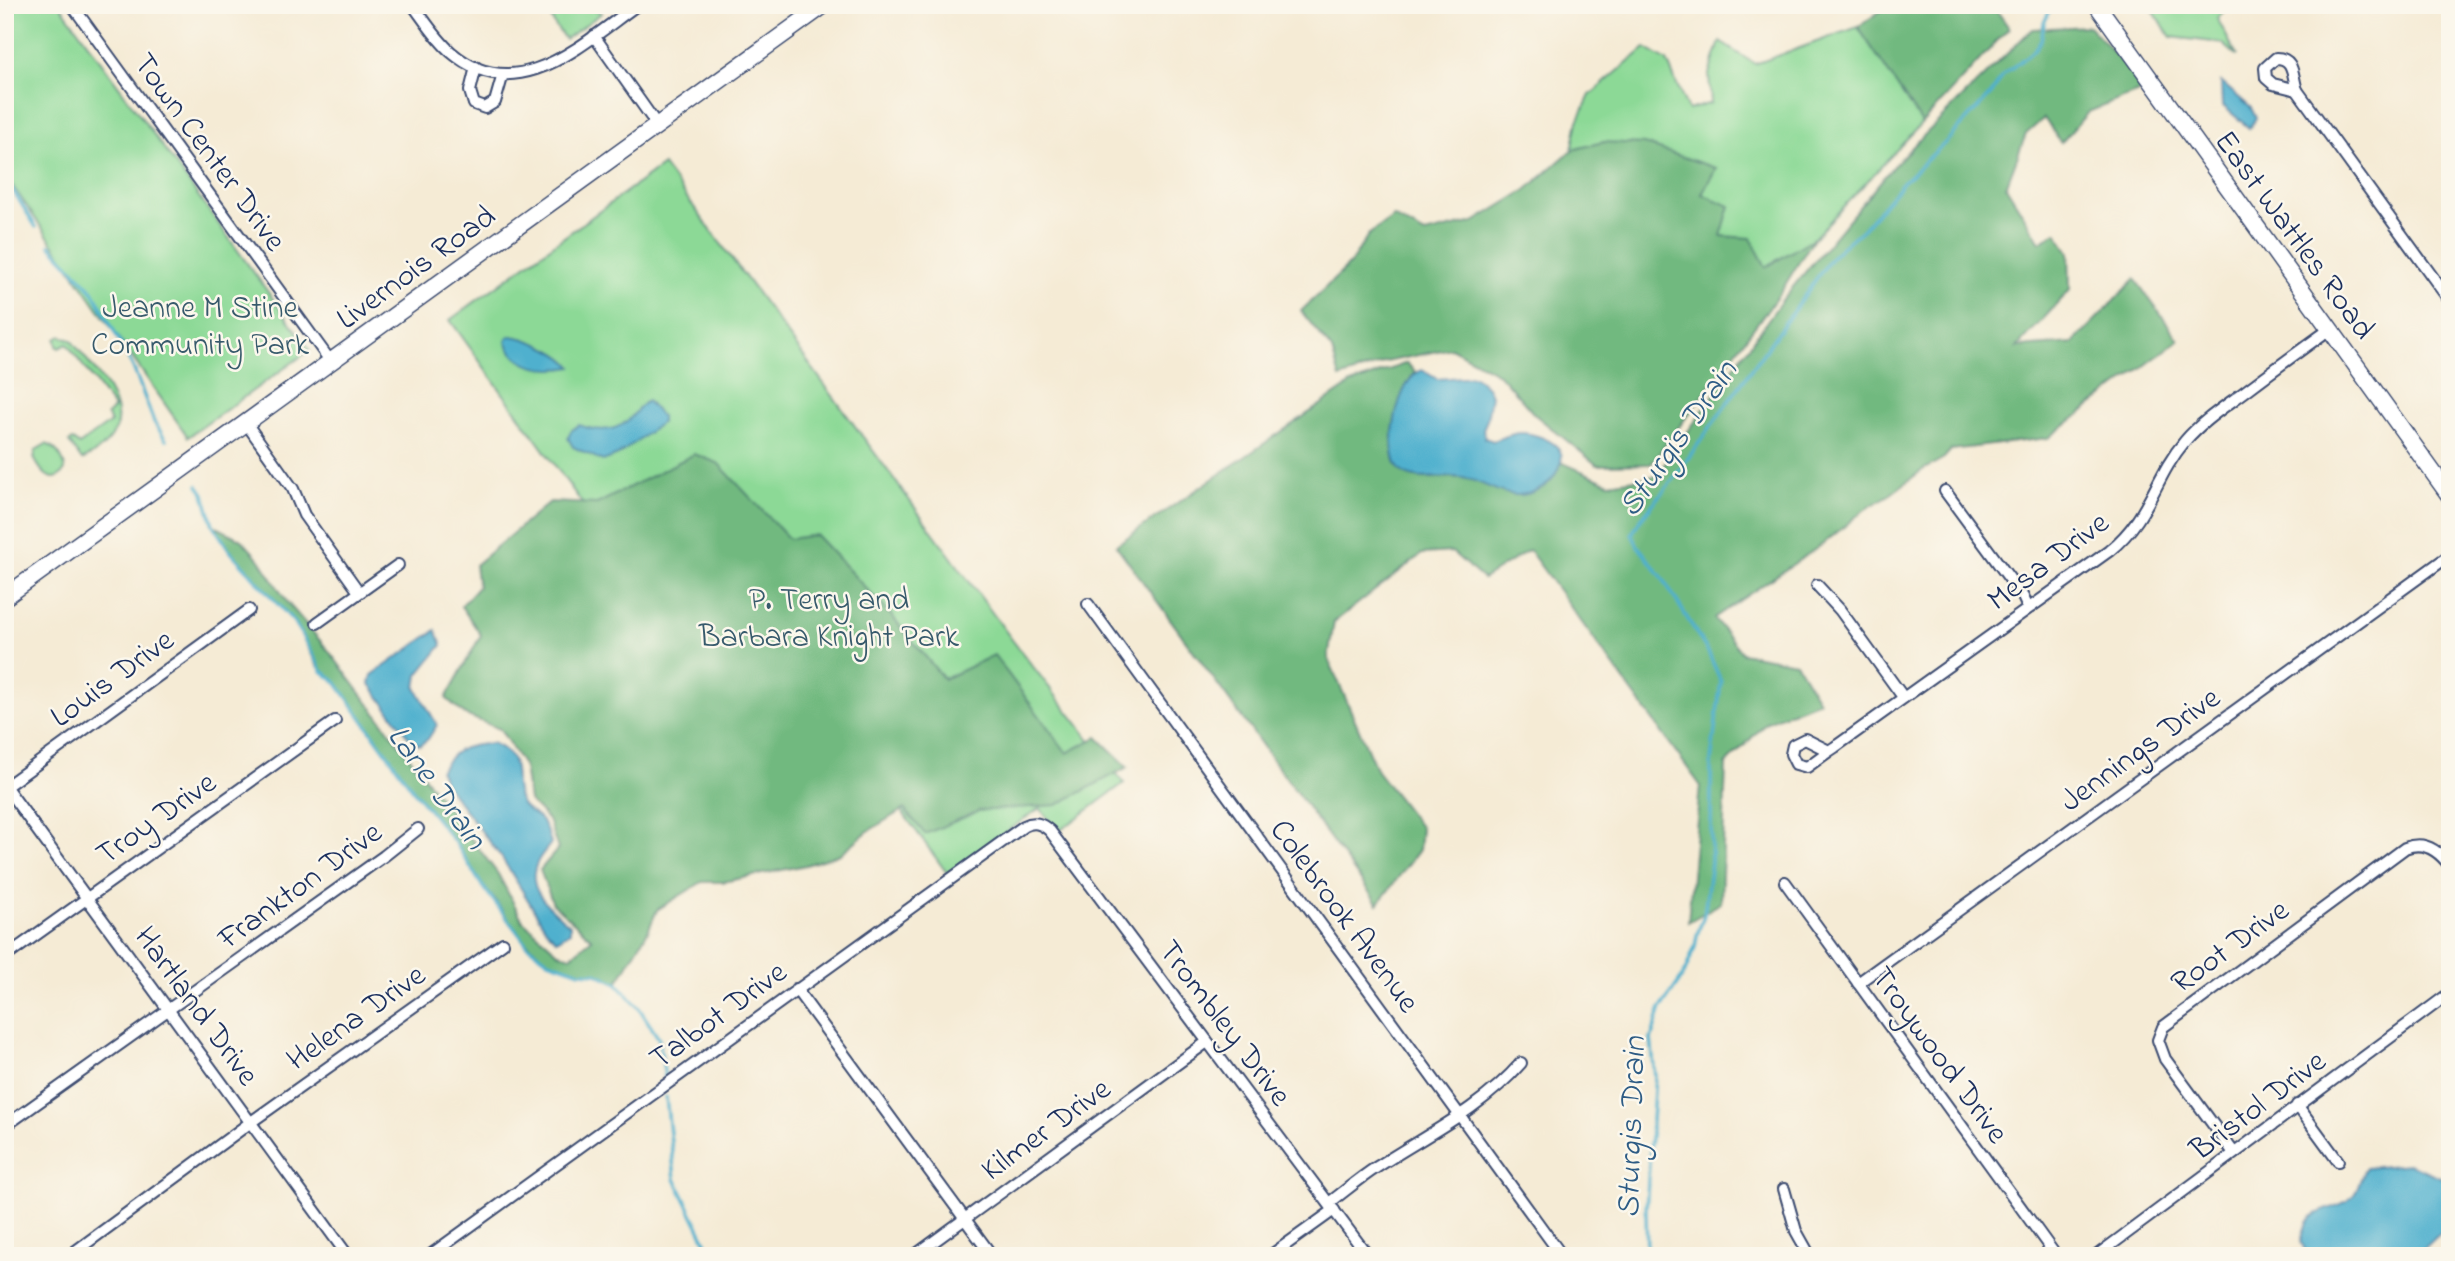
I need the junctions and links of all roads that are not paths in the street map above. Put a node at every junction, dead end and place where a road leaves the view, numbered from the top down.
1 (72, 5) edge
2 (413, 5) edge
3 (637, 5) edge
4 (824, 5) edge
5 (2097, 5) edge
6 (594, 36) junction
7 (476, 67) junction
8 (503, 74) junction
9 (2298, 90) dead end
10 (657, 125) junction
11 (2450, 300) edge
12 (2330, 329) junction
13 (331, 362) junction
14 (246, 423) junction
15 (1945, 491) dead end
16 (2450, 496) edge
17 (2450, 555) edge
18 (398, 565) dead end
19 (1817, 585) dead end
20 (359, 592) junction
21 (5, 597) edge
22 (1088, 604) dead end
23 (2028, 608) junction
24 (249, 610) dead end
25 (317, 623) dead end
26 (1903, 697) junction
27 (335, 721) dead end
28 (1829, 751) dead end
29 (5, 786) edge
30 (1039, 823) joint
31 (418, 829) dead end
32 (2450, 866) edge
33 (1785, 882) dead end
34 (87, 898) junction
35 (503, 943) dead end
36 (5, 957) edge
37 (1858, 983) junction
38 (796, 989) junction
39 (2450, 993) edge
40 (169, 1009) junction
41 (1207, 1042) junction
42 (1521, 1063) dead end
43 (2297, 1105) junction
44 (1460, 1115) junction
45 (251, 1122) junction
46 (5, 1126) edge
47 (2234, 1153) junction
48 (2338, 1161) dead end
49 (1784, 1189) dead end
50 (1332, 1206) junction
51 (965, 1218) junction
52 (69, 1256) edge
53 (348, 1256) edge
54 (429, 1256) edge
55 (914, 1256) edge
56 (992, 1256) edge
57 (1270, 1256) edge
58 (1368, 1256) edge
59 (1562, 1256) edge
60 (1810, 1256) edge
61 (2056, 1256) edge
62 (2096, 1256) edge

1 - 13 street, Town Center Drive
2 - 7 street
3 - 6 street
4 - 10 main road, Livernois Road
5 - 12 main road, East Wattles Road
6 - 8 street
6 - 10 street
7 - 8 street
7 - 8 street
9 - 11 street
10 - 13 main road, Livernois Road
12 - 16 main road, East Wattles Road
12 - 23 street, Mesa Drive
13 - 14 main road, Livernois Road
14 - 20 street
14 - 21 main road, Livernois Road
15 - 23 street
17 - 37 street, Jennings Drive
18 - 20 street
19 - 26 street
20 - 25 street
22 - 44 street, Colebrook Avenue
23 - 26 street, Mesa Drive
24 - 29 street, Louis Drive
26 - 28 street, Mesa Drive
27 - 34 street, Troy Drive
29 - 34 street, Hartland Drive
30 - 38 street, Talbot Drive
30 - 41 street, Trombley Drive
31 - 40 street, Frankton Drive
32 - 47 street, Root Drive
33 - 37 street, Troywood Drive
34 - 36 street, Troy Drive
34 - 40 street, Hartland Drive
35 - 45 street, Helena Drive
37 - 61 street, Troywood Drive
38 - 51 street
38 - 54 street, Talbot Drive
39 - 43 street, Bristol Drive
40 - 45 street, Hartland Drive
40 - 46 street, Frankton Drive
41 - 50 street, Trombley Drive
41 - 51 street, Kilmer Drive
42 - 44 street
43 - 47 street, Bristol Drive
43 - 48 street
44 - 50 street
44 - 59 street, Colebrook Avenue
45 - 52 street, Helena Drive
45 - 53 street, Hartland Drive
47 - 62 street, Bristol Drive
49 - 60 street
50 - 57 street
50 - 58 street, Trombley Drive
51 - 55 street, Kilmer Drive
51 - 56 street

